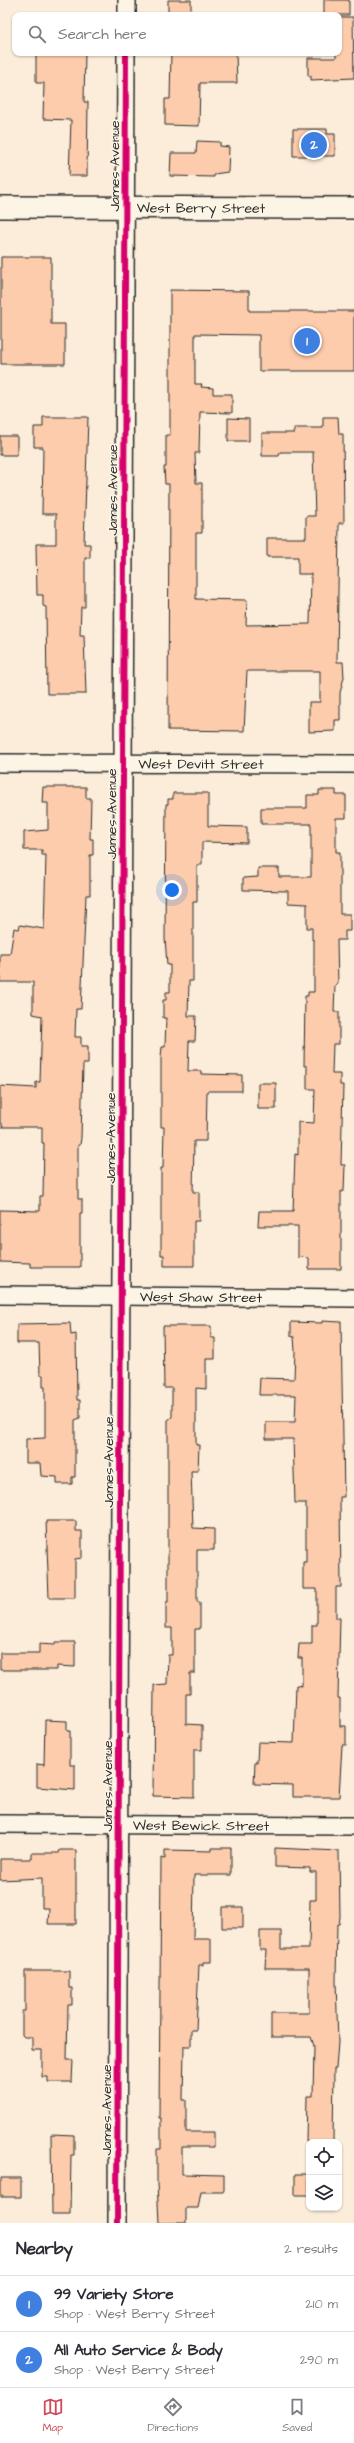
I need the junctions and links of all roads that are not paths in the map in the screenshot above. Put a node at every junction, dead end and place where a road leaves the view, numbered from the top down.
1 (127, 0) edge
2 (126, 12) edge
3 (126, 56) edge
4 (0, 207) edge
5 (126, 208) junction
6 (354, 208) edge
7 (0, 764) edge
8 (123, 764) junction
9 (354, 764) edge
10 (0, 1295) edge
11 (121, 1296) junction
12 (354, 1298) edge
13 (0, 1824) edge
14 (119, 1825) junction
15 (354, 1826) edge
16 (117, 2223) edge

1 - 2 street
3 - 5 street, James Avenue
4 - 5 main road, West Berry Street
5 - 6 main road, West Berry Street
5 - 8 street, James Avenue
7 - 8 street, West Devitt Street
8 - 9 street, West Devitt Street
8 - 11 street, James Avenue
10 - 11 street, West Shaw Street
11 - 12 street, West Shaw Street
11 - 14 street, James Avenue
13 - 14 street, West Bewick Street
14 - 15 street, West Bewick Street
14 - 16 street, James Avenue

